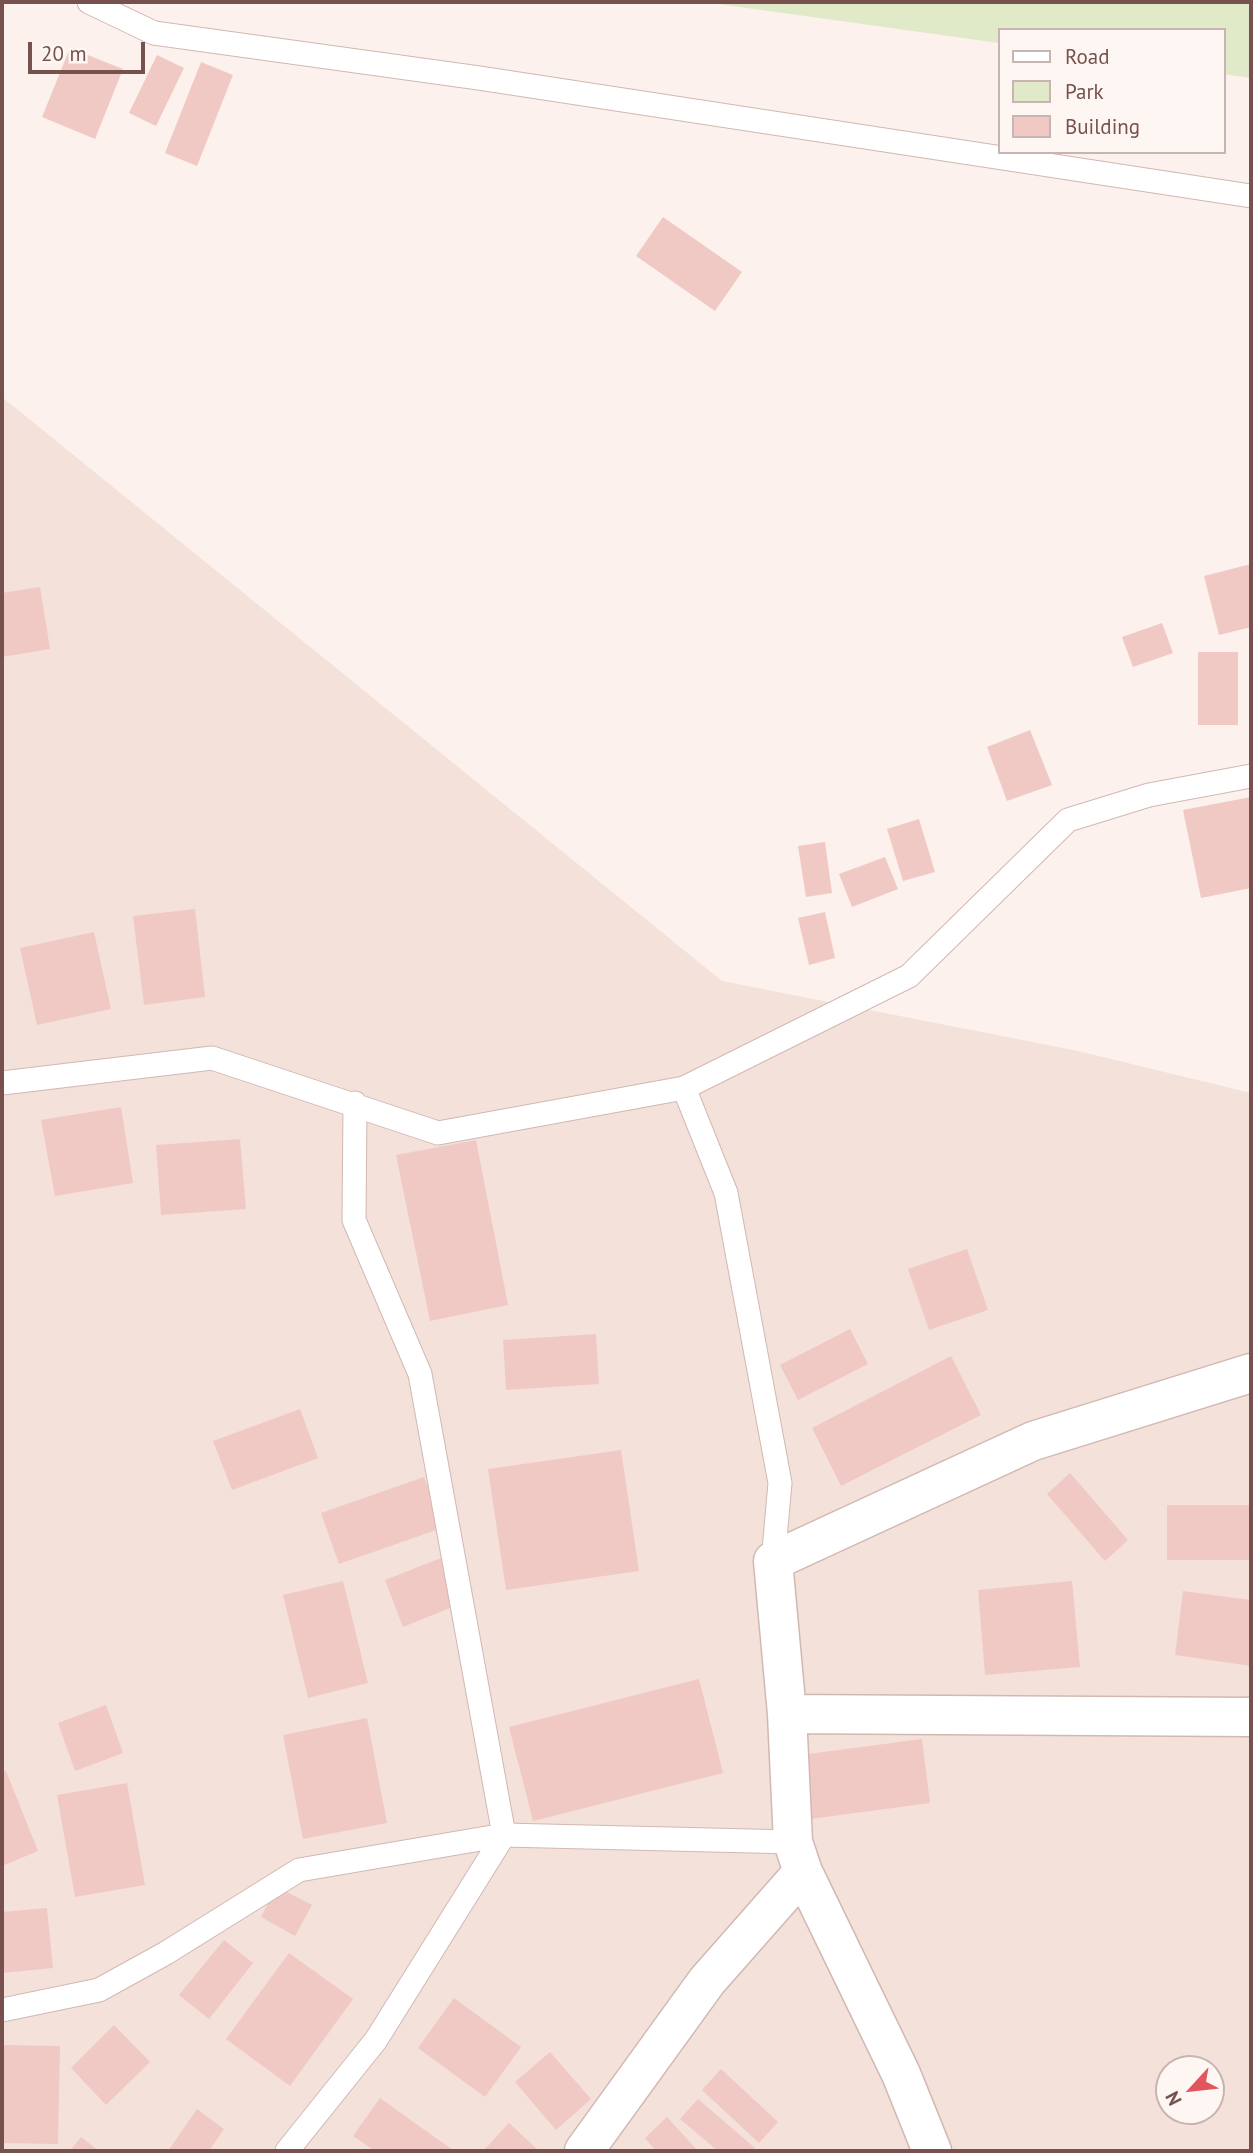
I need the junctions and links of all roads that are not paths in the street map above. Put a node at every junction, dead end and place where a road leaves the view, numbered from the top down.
1 (89, 2) edge
2 (1251, 196) edge
3 (1251, 776) edge
4 (2, 1083) edge
5 (684, 1088) junction
6 (355, 1103) junction
7 (1251, 1373) edge
8 (774, 1562) junction
9 (787, 1714) junction
10 (1251, 1717) edge
11 (504, 1835) junction
12 (798, 1857) junction
13 (2, 2010) edge
14 (287, 2151) edge
15 (584, 2151) edge
16 (932, 2151) edge

1 - 2 lane
3 - 5 lane
4 - 6 lane
5 - 6 lane
5 - 8 lane
6 - 11 lane
7 - 8 street
8 - 9 street
9 - 10 street
9 - 12 street
11 - 12 lane
11 - 13 lane
11 - 14 lane
12 - 15 street
12 - 16 street

